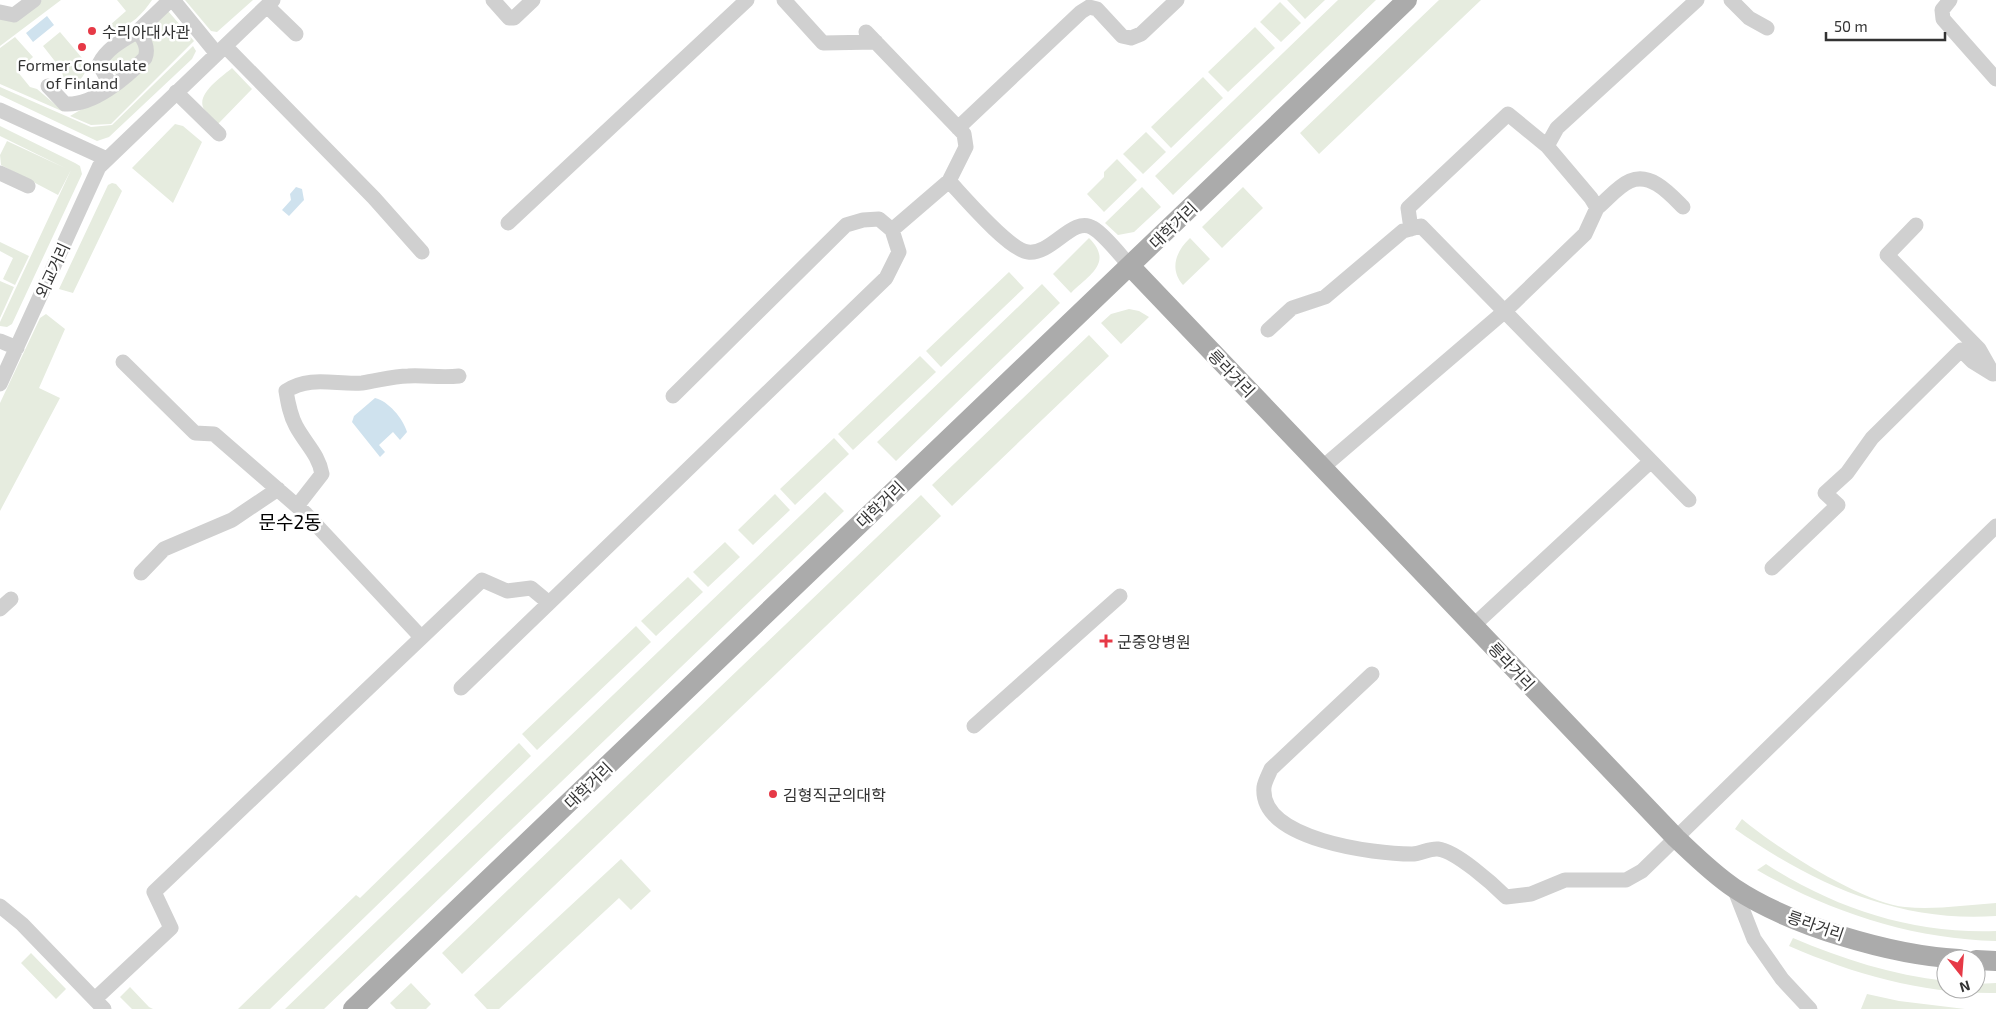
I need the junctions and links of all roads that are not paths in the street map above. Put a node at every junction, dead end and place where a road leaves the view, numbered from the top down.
1 (34, 0) edge
2 (171, 0) edge
3 (493, 0) edge
4 (533, 0) edge
5 (747, 0) edge
6 (784, 0) edge
7 (1177, 0) edge
8 (1407, 0) edge
9 (1697, 0) edge
10 (1731, 0) edge
11 (1950, 0) edge
12 (270, 3) edge
13 (0, 12) edge
14 (1767, 28) dead end
15 (138, 31) junction
16 (296, 34) dead end
17 (221, 50) junction
18 (1996, 79) edge
19 (48, 86) dead end
20 (111, 86) junction
21 (176, 92) junction
22 (0, 110) edge
23 (958, 128) junction
24 (219, 134) dead end
25 (1546, 146) junction
26 (107, 159) junction
27 (0, 173) edge
28 (949, 181) junction
29 (28, 186) dead end
30 (1683, 207) dead end
31 (1597, 208) junction
32 (508, 223) dead end
33 (1916, 225) dead end
34 (1412, 229) junction
35 (892, 230) junction
36 (422, 252) dead end
37 (1130, 266) junction
38 (1505, 311) junction
39 (1268, 330) dead end
40 (0, 341) edge
41 (17, 348) junction
42 (123, 362) dead end
43 (1995, 375) edge
44 (459, 376) dead end
45 (0, 384) edge
46 (673, 396) dead end
47 (1651, 461) junction
48 (1323, 467) junction
49 (278, 489) junction
50 (1689, 500) dead end
51 (297, 506) junction
52 (1996, 526) edge
53 (1772, 568) dead end
54 (141, 573) dead end
55 (1120, 596) dead end
56 (549, 603) junction
57 (1474, 625) junction
58 (421, 637) junction
59 (1372, 674) dead end
60 (462, 688) dead end
61 (974, 726) dead end
62 (1676, 838) junction
63 (1734, 888) junction
64 (0, 906) edge
65 (1936, 955) edge
66 (99, 1004) edge
67 (354, 1009) edge
68 (1810, 1009) edge

1 - 13 street
2 - 15 street
2 - 17 street
3 - 4 street
5 - 32 street
6 - 23 street
7 - 23 street
8 - 37 main road, 대학거리
9 - 25 street
10 - 14 street
11 - 18 street
12 - 16 street
12 - 17 street, 외교거리
15 - 20 street
15 - 20 street
17 - 21 street, 외교거리
17 - 36 street
19 - 20 street
21 - 24 street
21 - 26 street, 외교거리
22 - 26 street
23 - 28 street
25 - 31 street
25 - 34 street
26 - 41 street, 외교거리
27 - 29 street
28 - 35 street
28 - 37 street
30 - 31 street
31 - 38 street
33 - 43 street
34 - 38 street
34 - 39 street
35 - 46 street
35 - 56 street
37 - 48 main road, 릉라거리
37 - 67 main road, 대학거리
38 - 47 street
38 - 48 street
40 - 41 street
41 - 45 street, 외교거리
42 - 49 street
43 - 53 street
44 - 51 street
47 - 50 street
47 - 57 street
48 - 57 main road, 릉라거리
49 - 51 street
49 - 54 street
51 - 58 street
52 - 62 street
55 - 61 street
56 - 58 street
56 - 60 street
57 - 62 main road, 릉라거리
58 - 66 street
59 - 62 street
62 - 63 main road, 릉라거리
63 - 65 main road, 릉라거리
63 - 68 street
64 - 66 street

